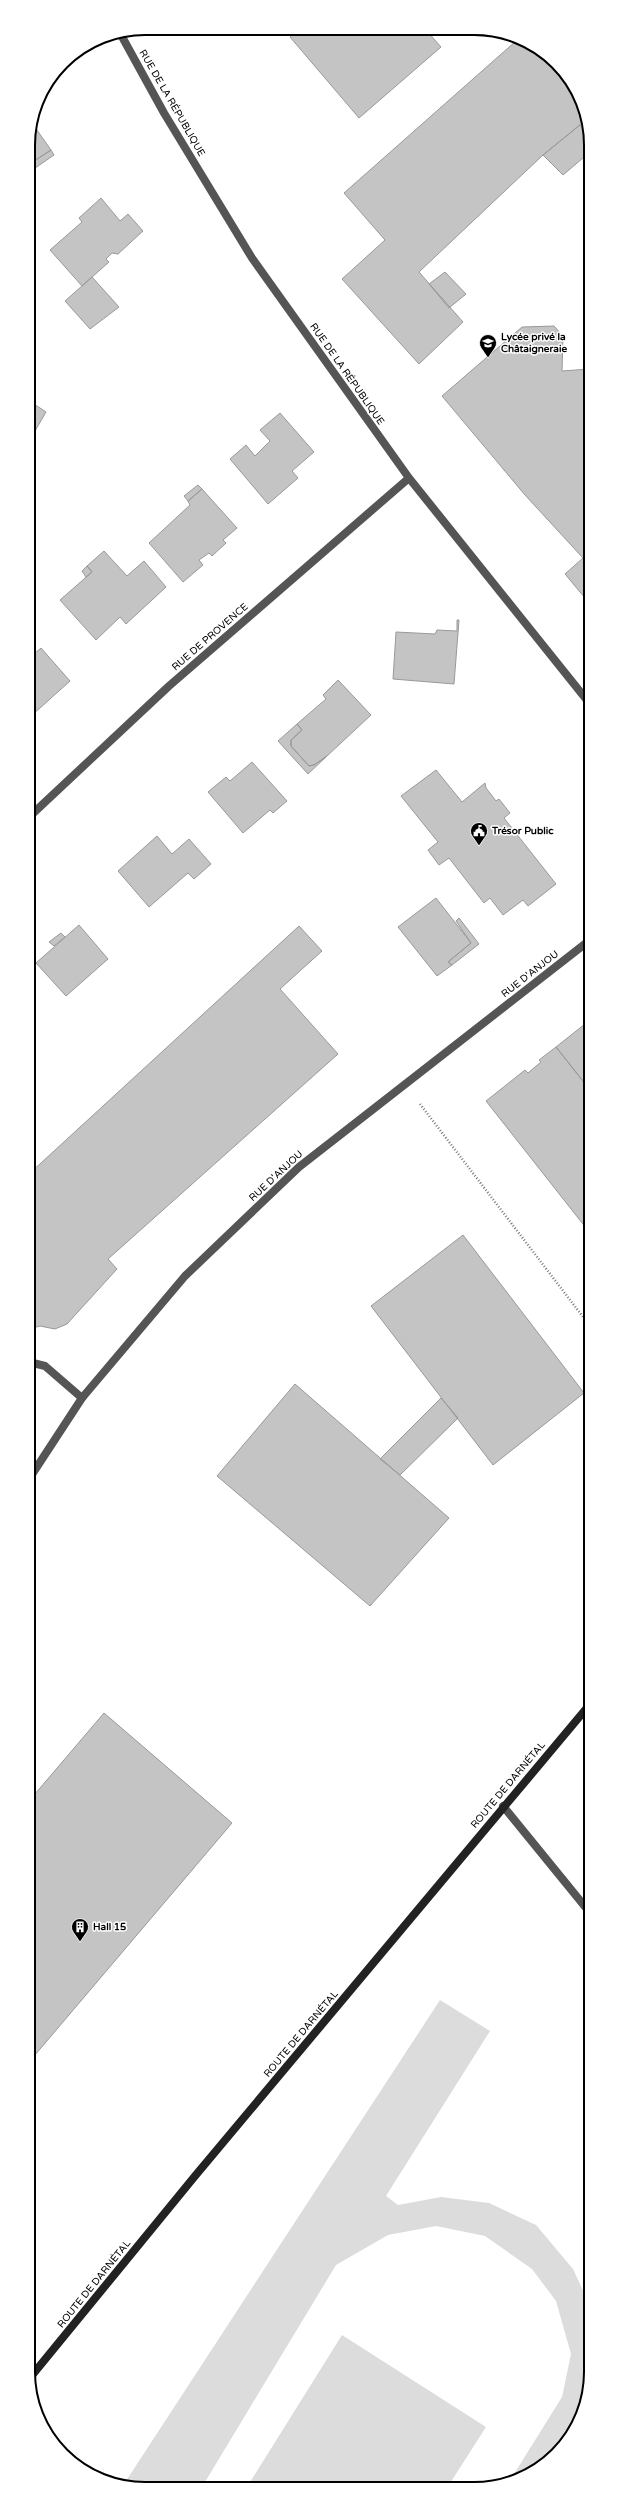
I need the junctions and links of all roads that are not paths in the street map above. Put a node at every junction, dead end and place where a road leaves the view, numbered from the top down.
1 (122, 37) edge
2 (409, 478) junction
3 (584, 697) edge
4 (35, 811) edge
5 (584, 945) edge
6 (35, 1364) edge
7 (82, 1398) junction
8 (35, 1470) edge
9 (584, 1710) edge
10 (503, 1806) junction
11 (584, 1905) edge
12 (35, 2372) edge

1 - 2 street, RUE DE LA RÉPUBLIQUE
2 - 3 street, RUE DE LA RÉPUBLIQUE
2 - 4 street, RUE DE PROVENCE
5 - 7 street, RUE D'ANJOU
6 - 7 street
7 - 8 street, RUE D'ANJOU
9 - 10 main road, ROUTE DE DARNÉTAL
10 - 11 street
10 - 12 main road, ROUTE DE DARNÉTAL

